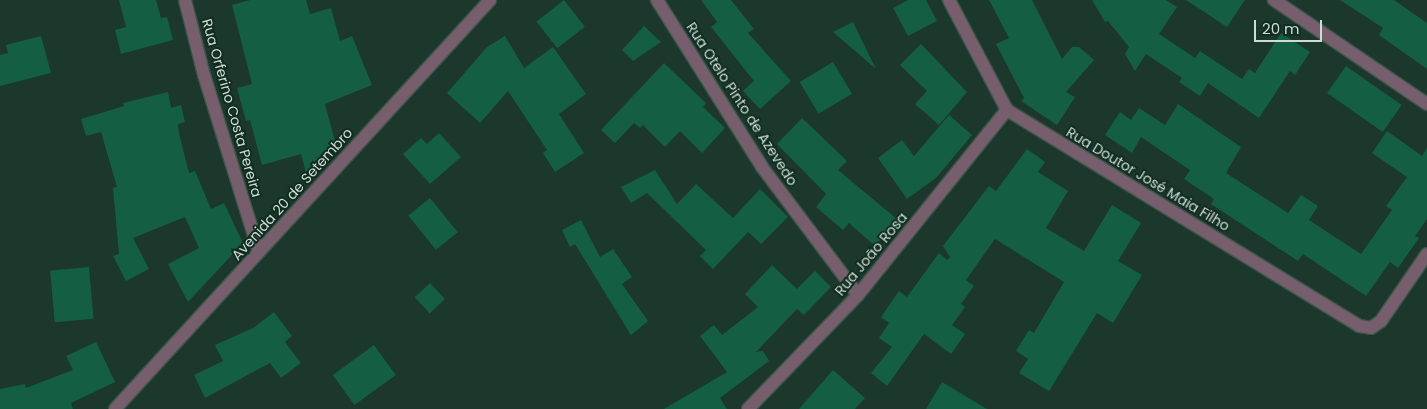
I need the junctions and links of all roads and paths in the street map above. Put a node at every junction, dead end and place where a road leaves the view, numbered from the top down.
1 (185, 0) edge
2 (490, 0) edge
3 (657, 0) edge
4 (949, 0) edge
5 (1274, 0) edge
6 (1427, 104) edge
7 (1007, 110) junction
8 (259, 252) junction
9 (1427, 254) edge
10 (858, 295) junction
11 (115, 409) edge
12 (748, 409) edge

1 - 8 street, Rua Orferino Costa Pereira
2 - 8 street, Avenida 20 de Setembro
3 - 10 street, Rua Otelo Pinto de Azevedo
4 - 7 street
5 - 6 street
7 - 9 street, Rua Doutor José Maia Filho
7 - 10 street, Rua João Rosa
8 - 11 street, Avenida 20 de Setembro
10 - 12 street, Rua João Rosa

